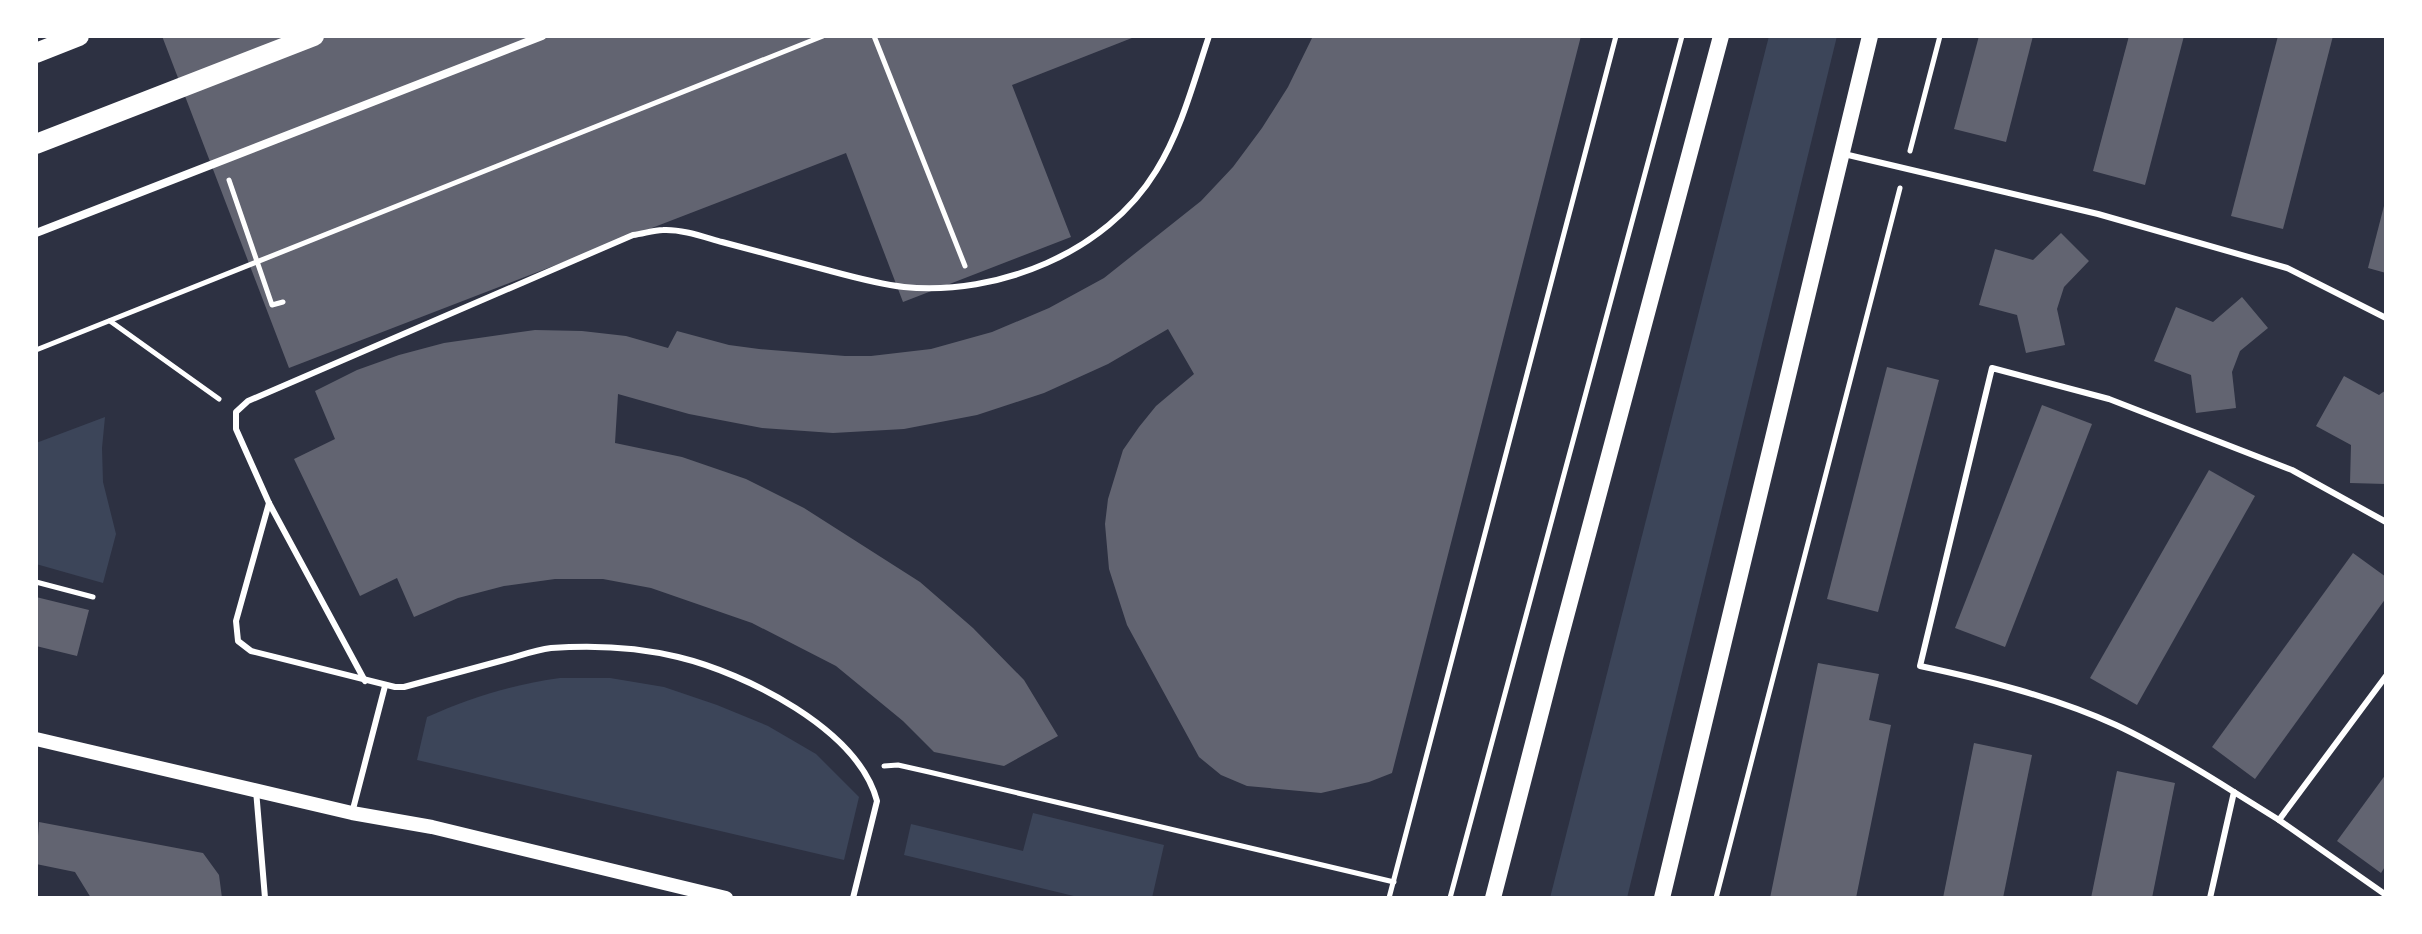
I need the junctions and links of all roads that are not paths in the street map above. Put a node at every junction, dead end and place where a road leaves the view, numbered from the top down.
1 (79, 36) edge
2 (314, 36) edge
3 (542, 36) edge
4 (1209, 36) edge
5 (1721, 36) edge
6 (1870, 36) edge
7 (36, 53) edge
8 (36, 144) edge
9 (1842, 153) junction
10 (36, 233) edge
11 (2386, 318) edge
12 (269, 503) junction
13 (2386, 522) edge
14 (2386, 676) edge
15 (365, 681) junction
16 (385, 686) junction
17 (36, 739) edge
18 (256, 790) junction
19 (2234, 792) junction
20 (352, 813) junction
21 (2279, 820) junction
22 (2386, 895) edge
23 (265, 898) edge
24 (726, 898) edge
25 (853, 898) edge
26 (1493, 898) edge
27 (1662, 898) edge
28 (2210, 898) edge

1 - 7 main road
2 - 8 main road
3 - 10 street
4 - 12 lane
5 - 26 main road
6 - 9 main road
9 - 11 lane
9 - 27 main road
12 - 15 lane
12 - 15 lane
13 - 19 lane
14 - 21 lane
15 - 16 lane
16 - 20 lane
16 - 25 lane
17 - 18 street
18 - 20 street
18 - 23 lane
19 - 21 lane
19 - 28 lane
20 - 24 street
21 - 22 lane

